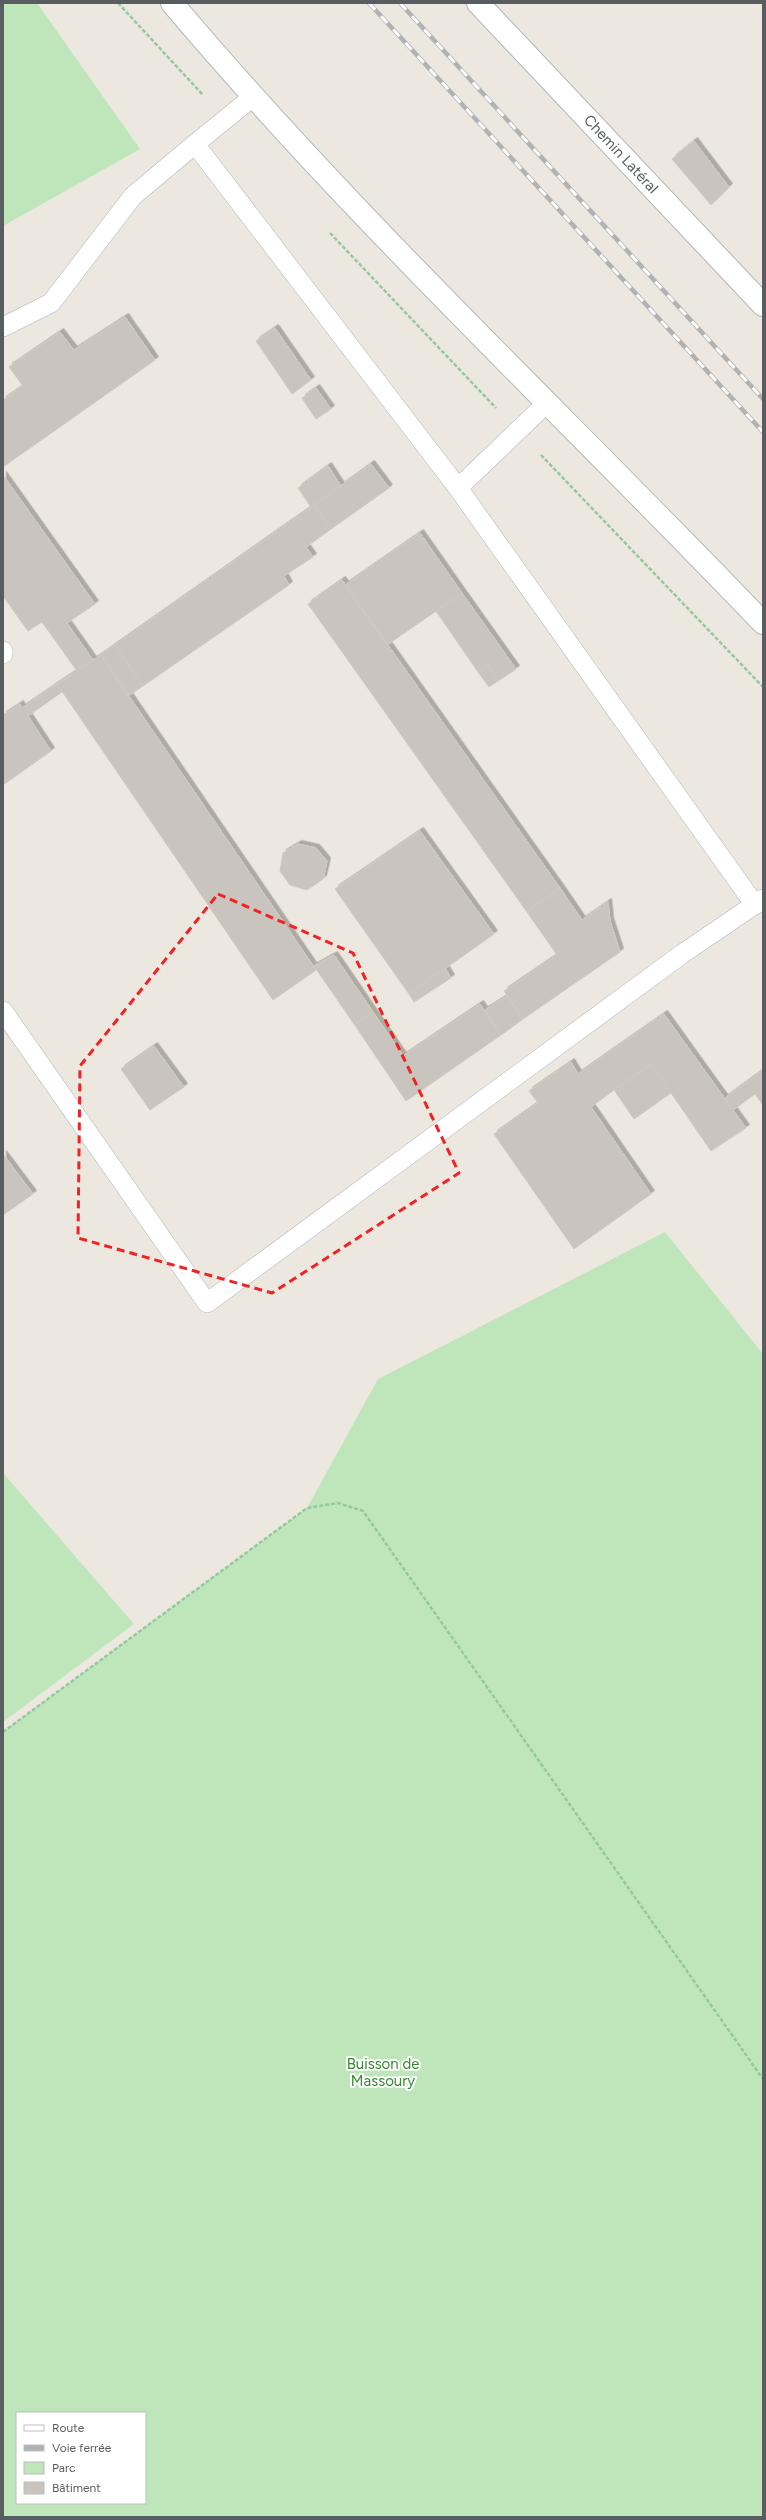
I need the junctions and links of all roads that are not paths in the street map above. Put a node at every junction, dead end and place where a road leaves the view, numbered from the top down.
1 (172, 3) edge
2 (478, 3) edge
3 (254, 96) junction
4 (195, 144) junction
5 (763, 305) edge
6 (3, 327) edge
7 (548, 402) junction
8 (458, 488) junction
9 (763, 623) edge
10 (759, 902) edge
11 (3, 1010) edge

1 - 3 main road
2 - 5 main road, Chemin Latéral
3 - 4 lane
3 - 7 main road
4 - 6 lane
4 - 8 lane
7 - 8 lane
7 - 9 main road
8 - 10 lane
10 - 11 lane

